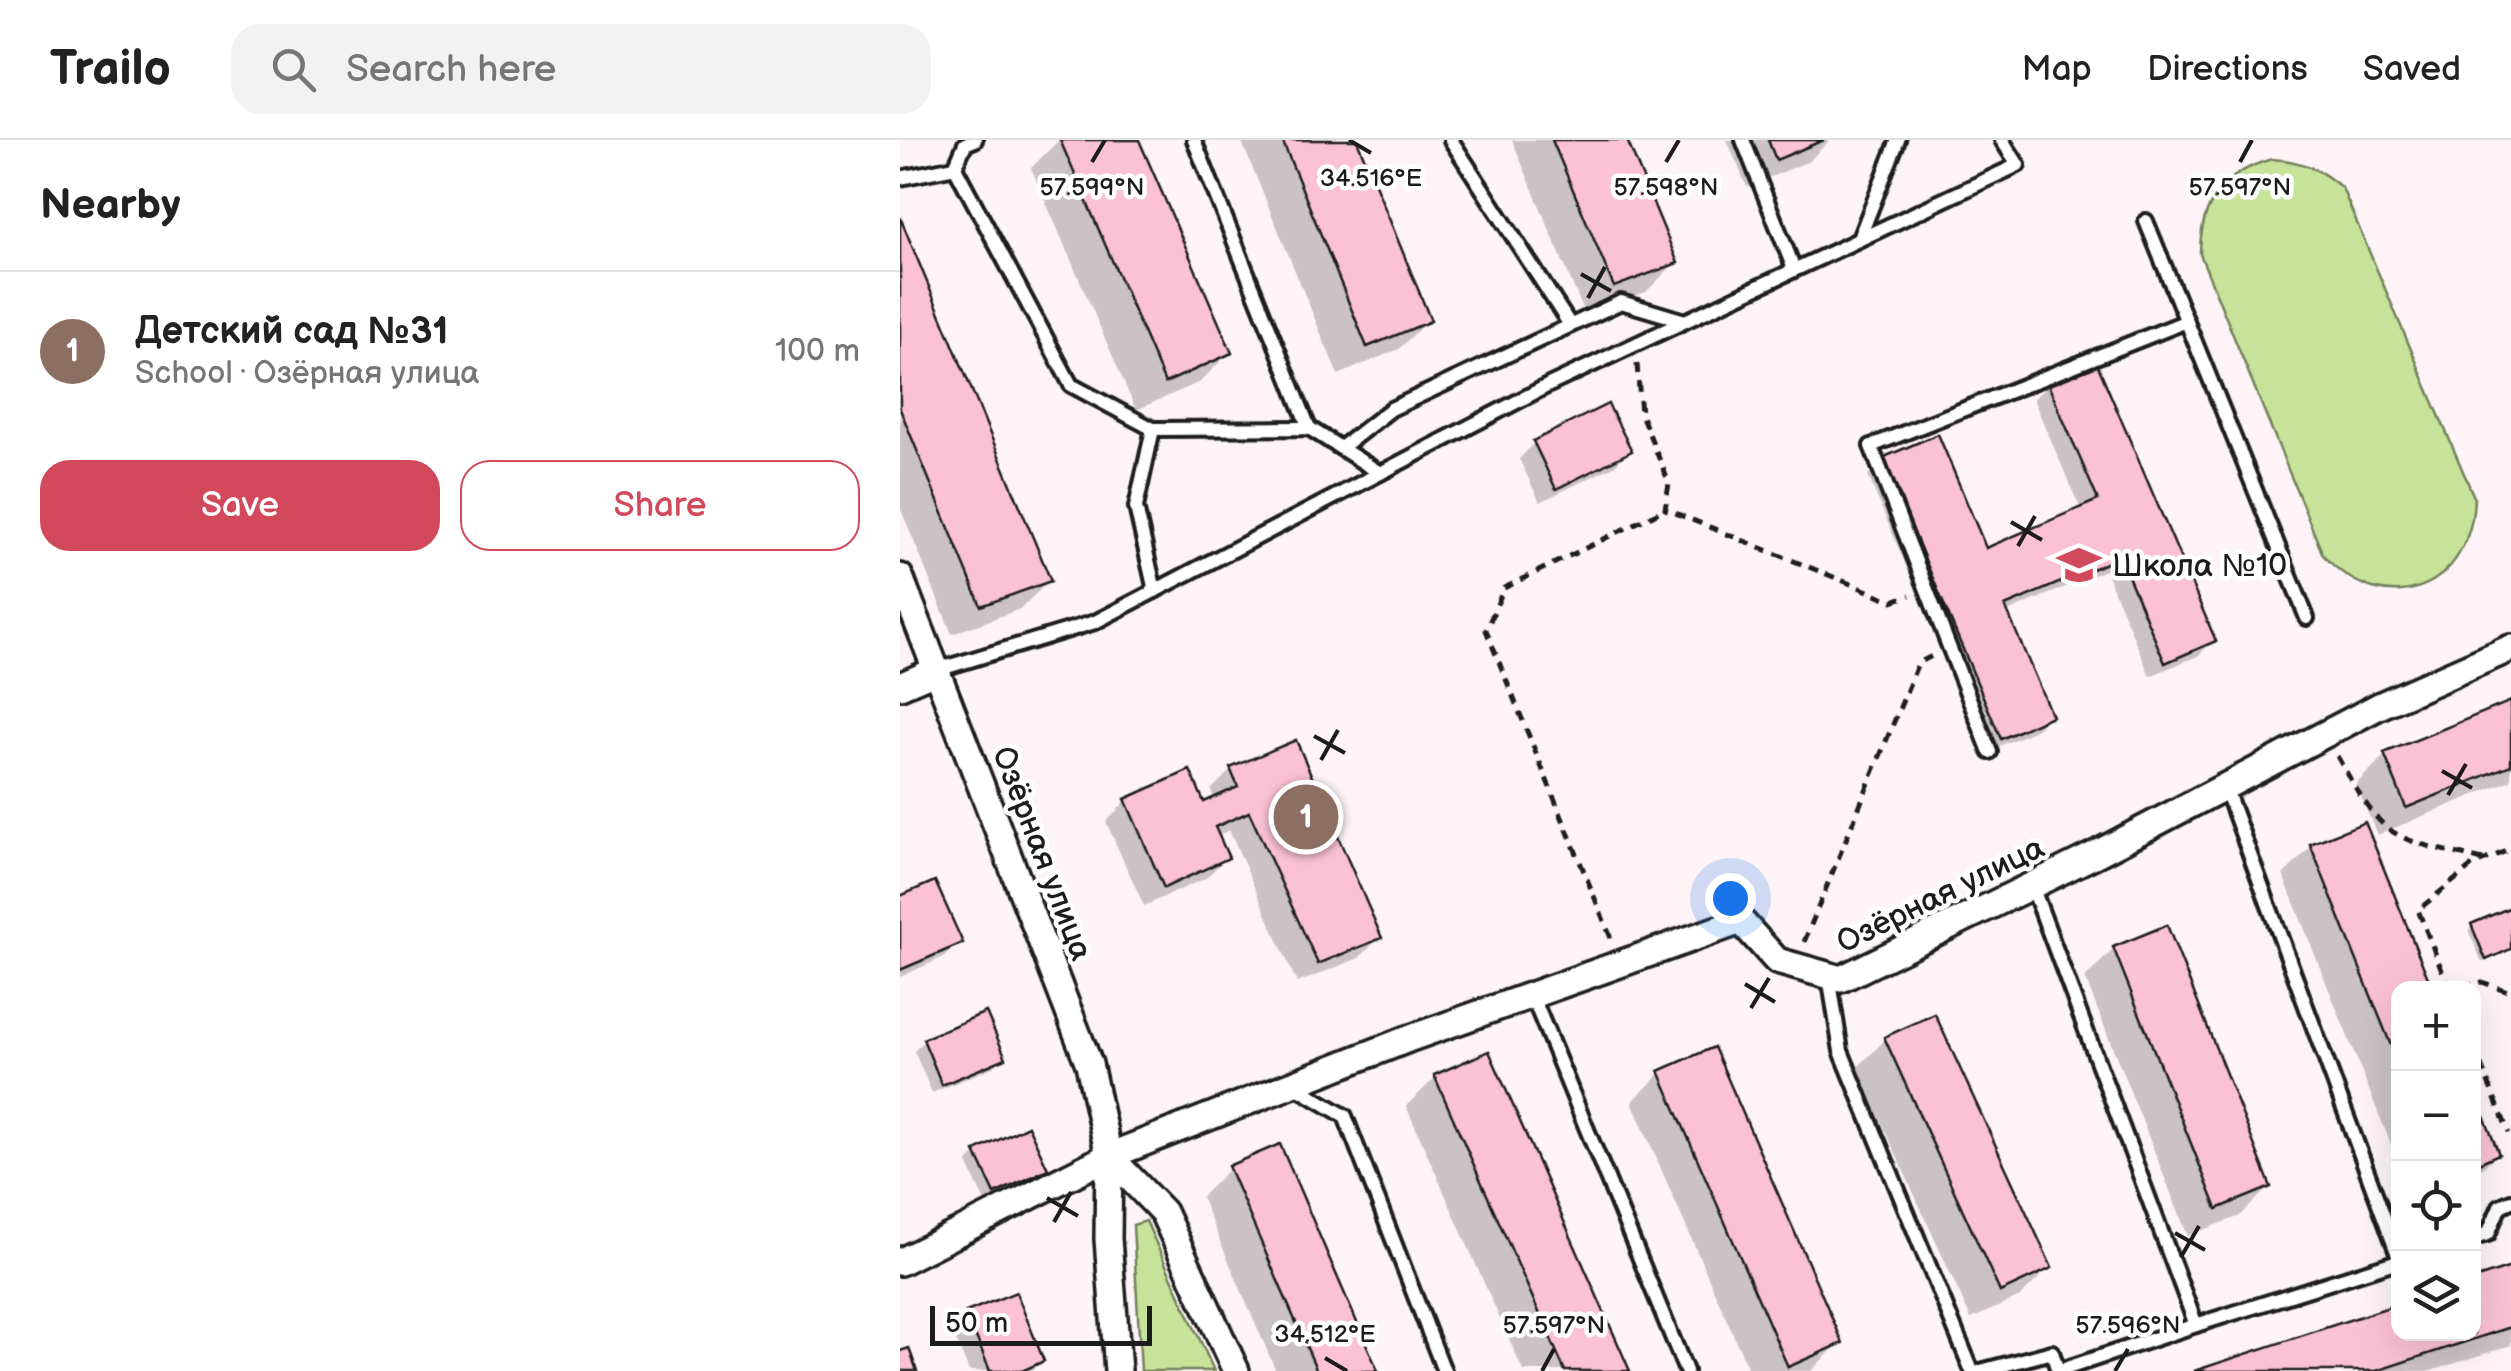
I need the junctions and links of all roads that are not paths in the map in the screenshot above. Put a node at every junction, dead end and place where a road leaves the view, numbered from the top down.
1 (974, 140) edge
2 (1194, 140) edge
3 (1451, 140) edge
4 (1743, 140) edge
5 (1898, 140) edge
6 (2002, 140) edge
7 (955, 168) junction
8 (900, 178) edge
9 (2146, 221) dead end
10 (1859, 239) junction
11 (1794, 269) junction
12 (1685, 321) junction
13 (2187, 321) junction
14 (1570, 326) junction
15 (1309, 428) junction
16 (1153, 429) junction
17 (1341, 448) junction
18 (1380, 474) junction
19 (900, 578) edge
20 (1155, 591) junction
21 (2307, 618) dead end
22 (2511, 648) edge
23 (937, 670) junction
24 (900, 686) edge
25 (1990, 752) dead end
26 (2225, 787) junction
27 (2032, 886) junction
28 (1829, 976) junction
29 (1532, 995) junction
30 (1292, 1085) junction
31 (1109, 1156) junction
32 (2511, 1201) edge
33 (2481, 1236) edge
34 (2395, 1251) edge
35 (2391, 1260) edge
36 (900, 1262) edge
37 (2196, 1325) junction
38 (1118, 1371) edge
39 (1236, 1371) edge
40 (1444, 1371) edge
41 (1686, 1371) edge
42 (1972, 1371) edge
43 (1981, 1371) edge
44 (2058, 1371) edge

1 - 7 lane
2 - 15 lane
3 - 14 lane
4 - 11 lane
5 - 10 lane
6 - 10 lane
7 - 8 lane
7 - 16 lane
9 - 13 lane
10 - 11 lane
11 - 12 lane
12 - 14 lane
12 - 18 lane
13 - 21 lane
13 - 25 lane
14 - 17 lane
15 - 16 lane
15 - 17 lane
16 - 20 lane
17 - 18 lane
18 - 20 lane
19 - 23 street, Озёрная улица
20 - 23 lane
22 - 26 street, Озёрная улица
23 - 24 street
23 - 31 street, Озёрная улица
26 - 27 street, Озёрная улица
26 - 34 lane
27 - 28 street, Озёрная улица
27 - 37 lane
28 - 29 street, Озёрная улица
28 - 42 lane
29 - 30 street, Озёрная улица
29 - 41 lane
30 - 31 street, Озёрная улица
30 - 40 lane
31 - 36 street, Озёрная улица
31 - 38 street, Озёрная улица
31 - 39 street
32 - 33 lane
35 - 37 lane
37 - 44 lane
43 - 44 lane

